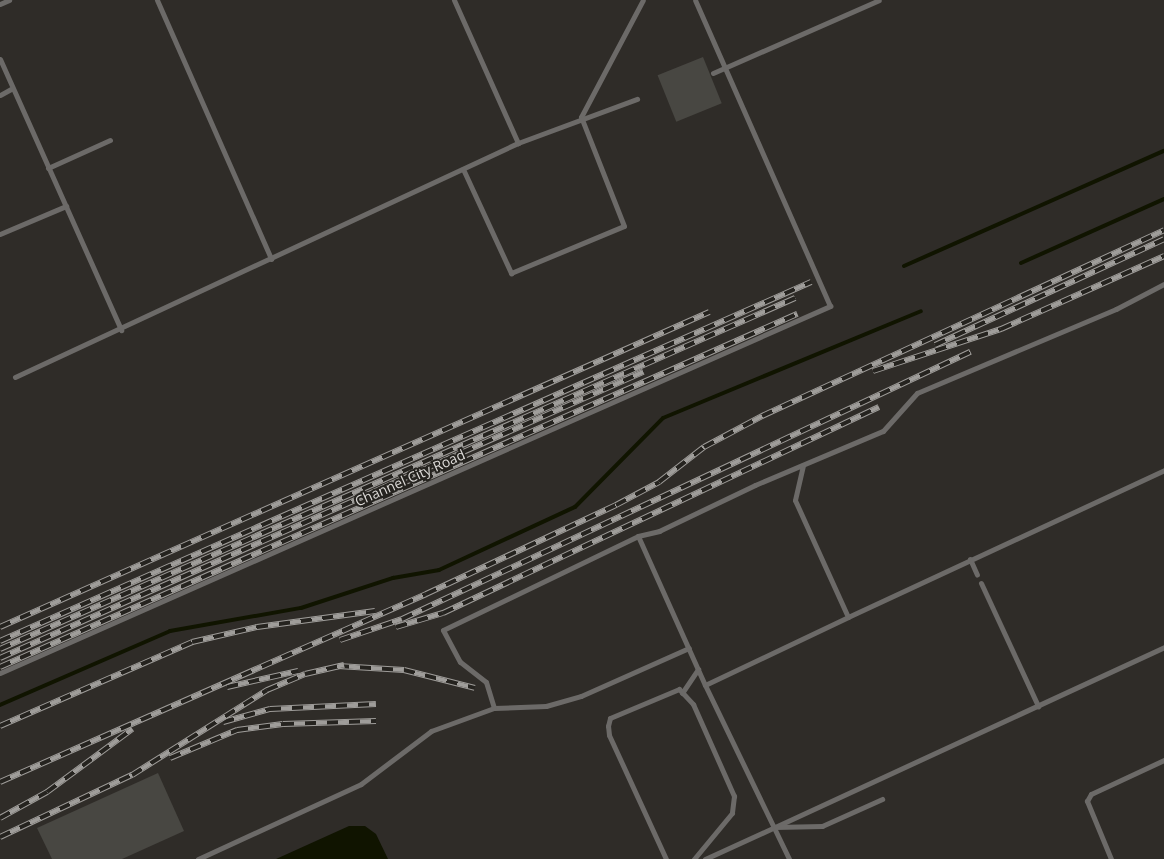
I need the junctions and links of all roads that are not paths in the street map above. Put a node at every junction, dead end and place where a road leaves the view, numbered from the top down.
1 (9, 0) edge
2 (157, 0) edge
3 (454, 0) edge
4 (642, 0) edge
5 (695, 0) edge
6 (879, 0) edge
7 (0, 4) edge
8 (0, 59) edge
9 (727, 68) junction
10 (713, 73) dead end
11 (11, 89) junction
12 (0, 95) edge
13 (637, 99) dead end
14 (582, 117) junction
15 (110, 140) dead end
16 (518, 143) junction
17 (48, 168) junction
18 (463, 169) junction
19 (66, 206) junction
20 (0, 234) edge
21 (271, 259) junction
22 (1164, 284) edge
23 (121, 330) junction
24 (15, 377) dead end
25 (803, 464) junction
26 (1164, 470) edge
27 (638, 536) junction
28 (970, 559) junction
29 (977, 574) dead end
30 (982, 583) dead end
31 (848, 616) junction
32 (689, 648) junction
33 (1164, 648) edge
34 (698, 669) junction
35 (0, 673) edge
36 (705, 685) junction
37 (682, 693) junction
38 (1038, 706) junction
39 (494, 708) junction
40 (1164, 760) edge
41 (882, 799) dead end
42 (775, 827) junction
43 (198, 859) edge
44 (666, 859) edge
45 (694, 859) edge
46 (705, 859) edge
47 (790, 859) edge
48 (1112, 859) edge

1 - 7 lane
2 - 21 lane
3 - 16 lane
4 - 14 lane
5 - 9 lane
6 - 9 lane
8 - 11 lane
9 - 10 lane
9 - 35 lane, Channel City Road
11 - 12 lane
11 - 17 lane
13 - 14 lane
14 - 16 lane
14 - 18 lane
15 - 17 lane
16 - 18 lane
17 - 19 lane
18 - 21 lane
19 - 20 lane
19 - 23 lane
21 - 23 lane
22 - 25 lane
23 - 24 lane
25 - 27 lane
25 - 31 lane
26 - 28 lane
27 - 32 lane
27 - 39 lane
28 - 29 lane
28 - 31 lane
30 - 38 lane
31 - 36 lane
32 - 34 lane
32 - 39 lane
33 - 38 lane
34 - 36 lane
34 - 37 lane
36 - 42 lane
37 - 44 lane
37 - 45 lane
38 - 42 lane
39 - 43 lane
40 - 48 lane
41 - 42 lane
42 - 46 lane
42 - 47 lane

